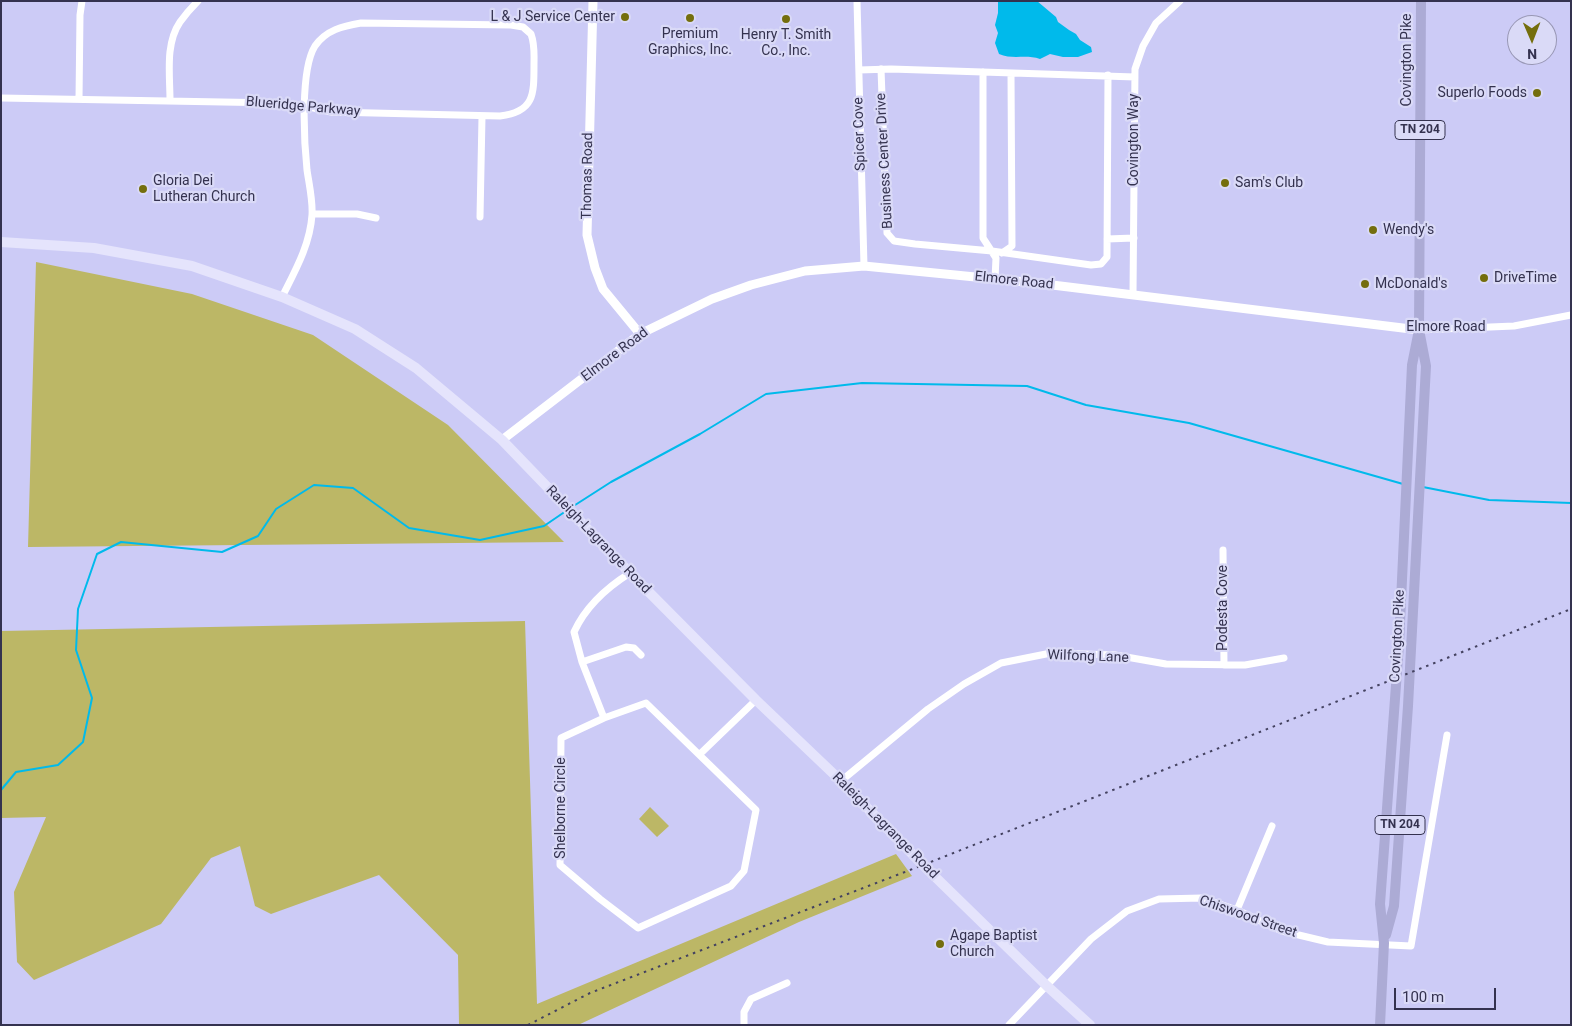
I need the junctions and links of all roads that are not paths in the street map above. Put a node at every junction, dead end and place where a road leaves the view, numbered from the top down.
1 (82, 1) edge
2 (198, 1) edge
3 (593, 1) edge
4 (857, 1) edge
5 (1180, 1) edge
6 (1421, 1) edge
7 (859, 70) junction
8 (881, 70) junction
9 (983, 72) junction
10 (1011, 74) junction
11 (1108, 75) junction
12 (1135, 77) junction
13 (1, 98) edge
14 (79, 99) junction
15 (170, 100) junction
16 (305, 106) junction
17 (482, 116) junction
18 (312, 214) junction
19 (480, 217) dead end
20 (376, 218) dead end
21 (1134, 238) junction
22 (1107, 239) junction
23 (1, 242) edge
24 (997, 254) junction
25 (864, 266) junction
26 (995, 279) junction
27 (1133, 294) junction
28 (282, 297) junction
29 (1571, 315) edge
30 (1419, 330) junction
31 (640, 334) junction
32 (502, 440) junction
33 (1223, 550) dead end
34 (630, 573) junction
35 (640, 656) dead end
36 (1284, 658) dead end
37 (582, 662) junction
38 (1224, 665) junction
39 (756, 700) junction
40 (604, 718) junction
41 (1447, 735) dead end
42 (700, 754) junction
43 (841, 781) junction
44 (1272, 826) dead end
45 (1237, 910) junction
46 (1384, 943) junction
47 (787, 984) dead end
48 (1047, 986) junction
49 (744, 1025) edge
50 (1009, 1025) edge
51 (1090, 1025) edge
52 (1380, 1025) edge

1 - 14 street
2 - 15 street
3 - 31 street, Thomas Road
4 - 7 street, Spicer Cove
5 - 12 street, Covington Way
6 - 30 main road, Covington Pike / TN 204
7 - 8 street
7 - 25 street, Spicer Cove
8 - 9 street
8 - 24 street, Business Center Drive
9 - 10 street
9 - 24 street
10 - 11 street
10 - 24 street
11 - 12 street
11 - 22 street
12 - 21 street, Covington Way
13 - 14 street, Blueridge Parkway
14 - 15 street, Blueridge Parkway
15 - 16 street, Blueridge Parkway
16 - 17 street, Blueridge Parkway
16 - 17 street, Blueridge Parkway
16 - 18 street
17 - 19 street
18 - 20 street
18 - 28 street
21 - 22 street
21 - 27 street, Covington Way
22 - 24 street, Business Center Drive
23 - 28 main road, Raleigh-Lagrange Road
24 - 26 street
25 - 26 street, Elmore Road
25 - 31 street, Elmore Road
26 - 27 street, Elmore Road
27 - 30 street, Elmore Road
28 - 32 main road, Raleigh-Lagrange Road
29 - 30 street, Elmore Road
30 - 46 main road, Covington Pike / TN 204
30 - 46 main road, Covington Pike / TN 204
31 - 32 street, Elmore Road
32 - 34 main road, Raleigh-Lagrange Road
33 - 38 street, Podesta Cove
34 - 37 street
34 - 39 main road, Raleigh-Lagrange Road
35 - 37 street
36 - 38 street, Wilfong Lane
37 - 40 street
38 - 43 street, Wilfong Lane
39 - 42 street
39 - 43 main road, Raleigh-Lagrange Road
40 - 42 street, Shelborne Circle
40 - 42 street, Shelborne Circle
41 - 46 street, Chiswood Street
43 - 48 main road, Raleigh-Lagrange Road
44 - 45 street
45 - 46 street, Chiswood Street
45 - 48 street, Chiswood Street
46 - 52 main road, Covington Pike / TN 204
47 - 49 street
48 - 50 street, Chiswood Street
48 - 51 main road, Raleigh-Lagrange Road

